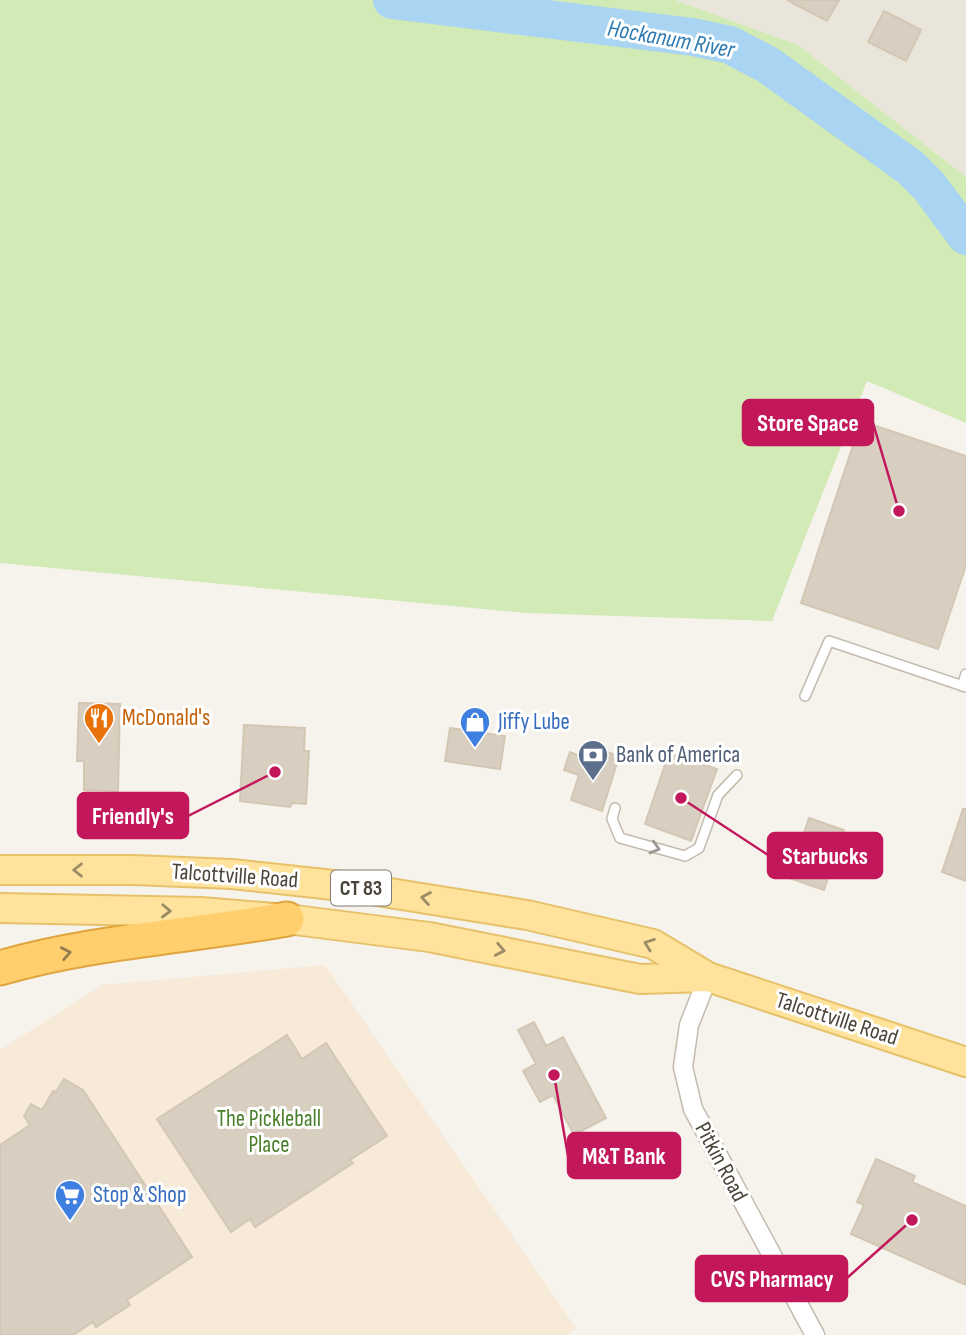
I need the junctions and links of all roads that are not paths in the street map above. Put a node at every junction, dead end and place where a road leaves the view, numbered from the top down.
1 (966, 674) edge
2 (964, 687) edge
3 (805, 696) dead end
4 (737, 775) dead end
5 (615, 808) dead end
6 (0, 870) edge
7 (134, 870) junction
8 (0, 908) edge
9 (107, 909) junction
10 (287, 919) junction
11 (0, 968) edge
12 (708, 977) junction
13 (966, 1062) edge
14 (815, 1335) edge

1 - 2 lane
2 - 3 lane
5 -> 4 lane
7 -> 6 main road, Talcottville Road / CT 83
7 - 9 main road
12 -> 7 main road, Talcottville Road / CT 83
8 - 9 main road, Talcottville Road / CT 83
9 -> 10 main road, Talcottville Road / CT 83
11 -> 10 highway
10 -> 12 main road, Talcottville Road / CT 83
12 - 13 main road, Talcottville Road / CT 83
12 - 14 street, Pitkin Road

